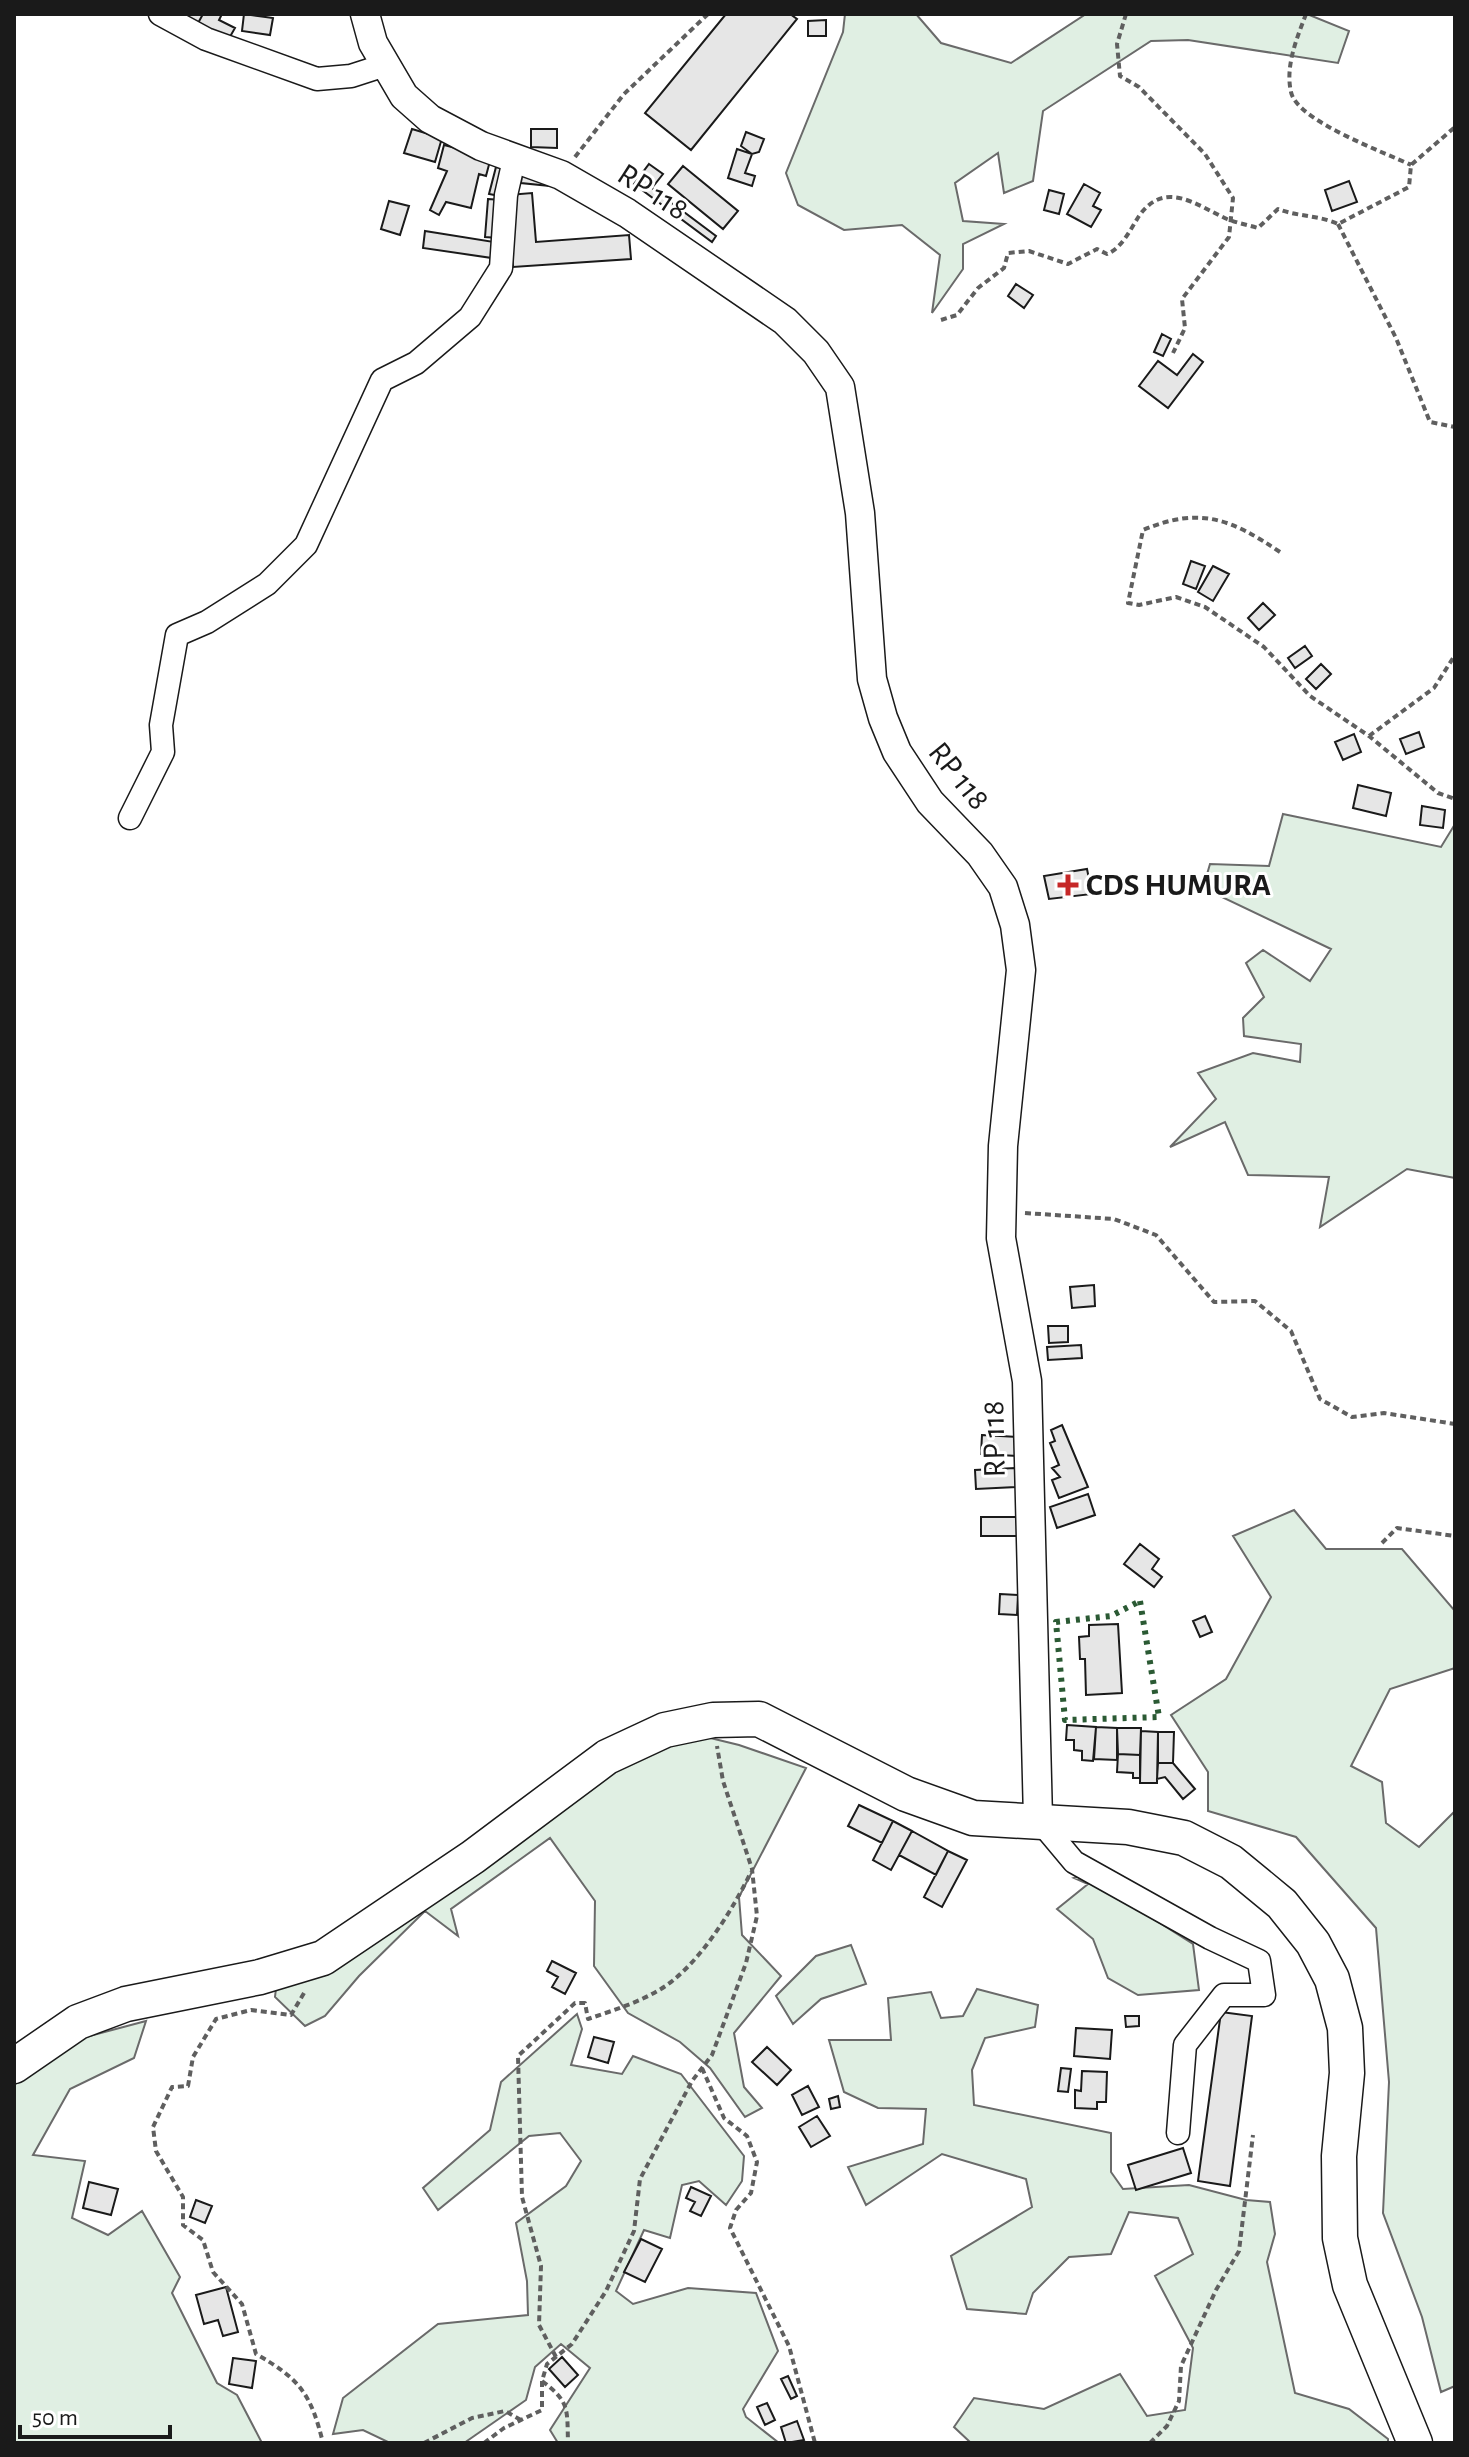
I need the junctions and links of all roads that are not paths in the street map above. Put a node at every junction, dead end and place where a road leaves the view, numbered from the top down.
1 (160, 14) edge
2 (365, 14) edge
3 (385, 65) junction
4 (514, 160) junction
5 (130, 818) dead end
6 (1038, 1819) junction
7 (14, 2066) edge
8 (1178, 2133) dead end
9 (1415, 2443) edge

1 - 3 street
2 - 3 main road, RP 118
3 - 4 main road, RP 118
4 - 5 street
4 - 6 main road, RP 118
6 - 7 highway
6 - 8 street
6 - 9 highway

